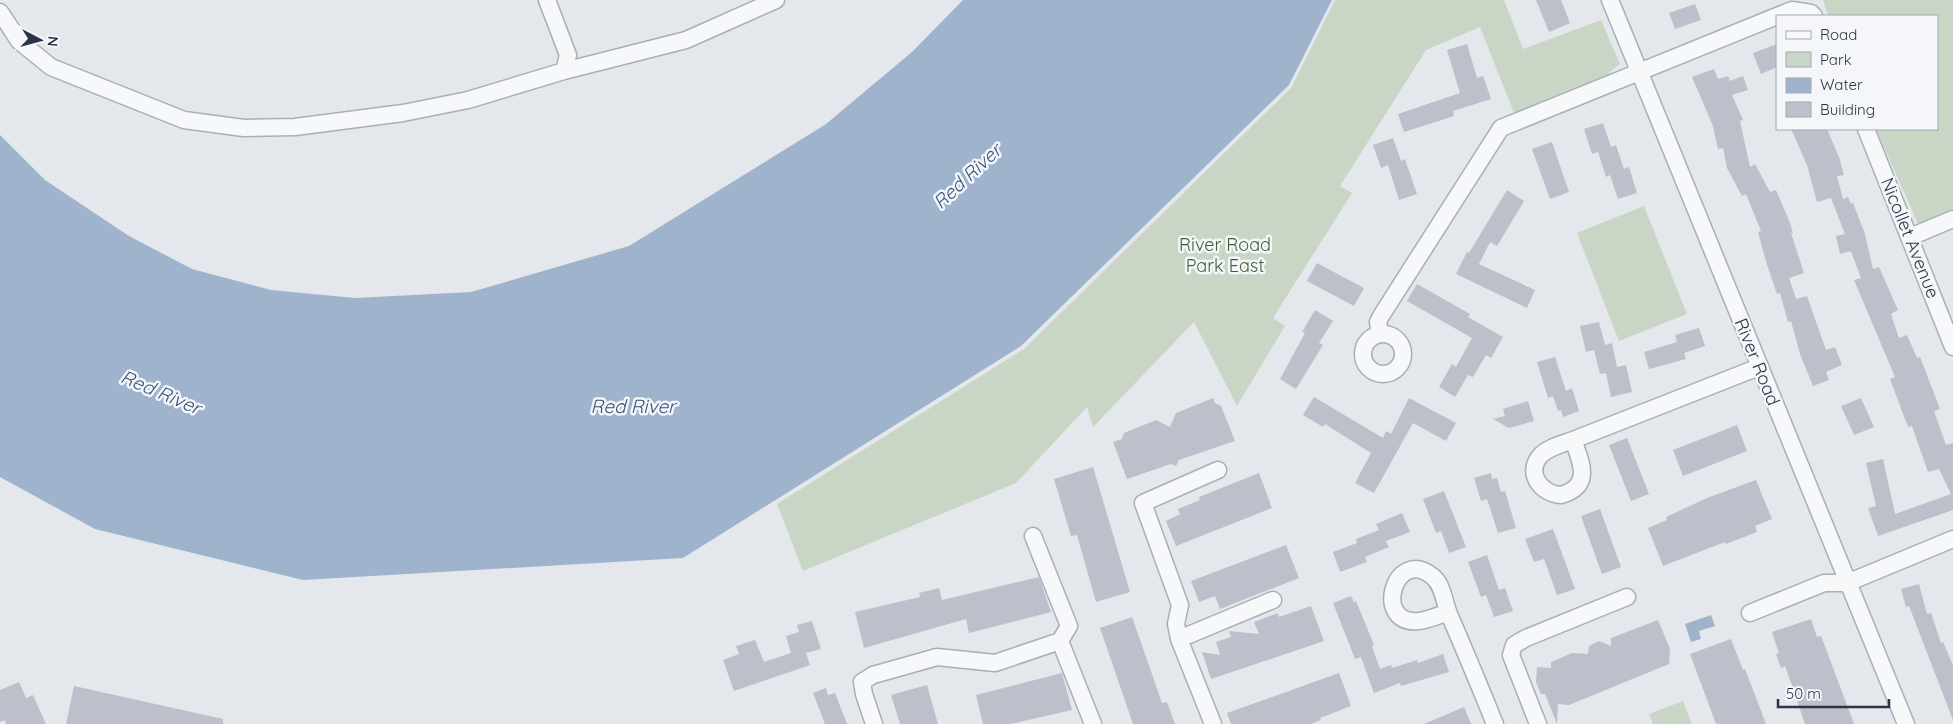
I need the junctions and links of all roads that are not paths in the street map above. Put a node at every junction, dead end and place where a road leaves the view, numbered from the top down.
1 (547, 0) edge
2 (776, 0) edge
3 (1610, 0) edge
4 (0, 12) edge
5 (1779, 15) edge
6 (1813, 15) edge
7 (1776, 16) edge
8 (564, 71) junction
9 (1639, 71) junction
10 (1866, 130) edge
11 (1953, 219) edge
12 (1910, 237) junction
13 (1380, 333) dead end
14 (1953, 347) edge
15 (1759, 367) junction
16 (1573, 440) dead end
17 (1218, 470) dead end
18 (1033, 536) dead end
19 (1953, 539) edge
20 (1848, 582) junction
21 (1627, 597) dead end
22 (1273, 600) dead end
23 (1448, 612) dead end
24 (1750, 613) dead end
25 (1179, 639) junction
26 (1060, 641) junction
27 (874, 724) edge
28 (1093, 724) edge
29 (1214, 724) edge
30 (1495, 724) edge
31 (1538, 724) edge
32 (1906, 724) edge

1 - 8 street
2 - 8 street
3 - 9 street, River Road
4 - 8 street
5 - 6 street
7 - 9 street
9 - 13 street
9 - 15 street, River Road
10 - 12 street, Nicollet Avenue
11 - 12 street
12 - 14 street, Nicollet Avenue
15 - 16 street
15 - 20 street, River Road
17 - 25 street
18 - 26 street
19 - 20 street
20 - 24 street
20 - 32 street, River Road
21 - 31 street
22 - 25 street
23 - 30 street
25 - 29 street
26 - 27 street
26 - 28 street

